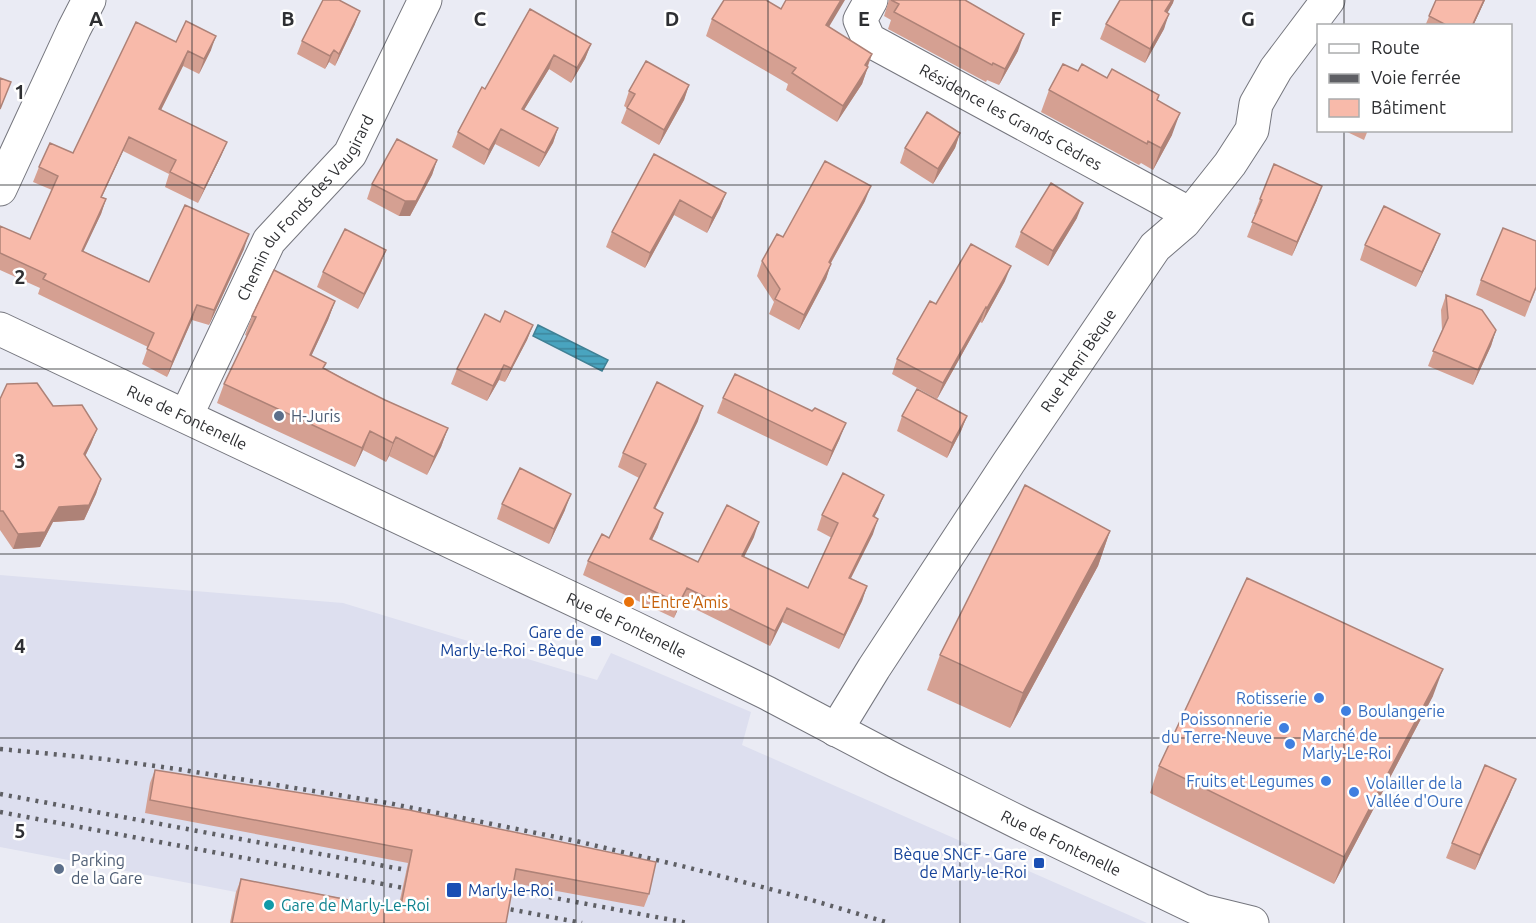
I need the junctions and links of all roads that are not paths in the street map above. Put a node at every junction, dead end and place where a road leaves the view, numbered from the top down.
1 (89, 0) edge
2 (425, 0) edge
3 (871, 0) edge
4 (1328, 0) edge
5 (0, 189) edge
6 (1190, 214) junction
7 (0, 328) edge
8 (186, 416) junction
9 (836, 730) junction
10 (1252, 923) edge

1 - 5 street
2 - 8 street, Chemin du Fonds des Vaugirard
3 - 6 street, Résidence les Grands Cèdres
4 - 6 street, Rue Henri Bèque
6 - 9 street, Rue Henri Bèque
7 - 8 street, Rue de Fontenelle
8 - 9 street, Rue de Fontenelle
9 - 10 street, Rue de Fontenelle

